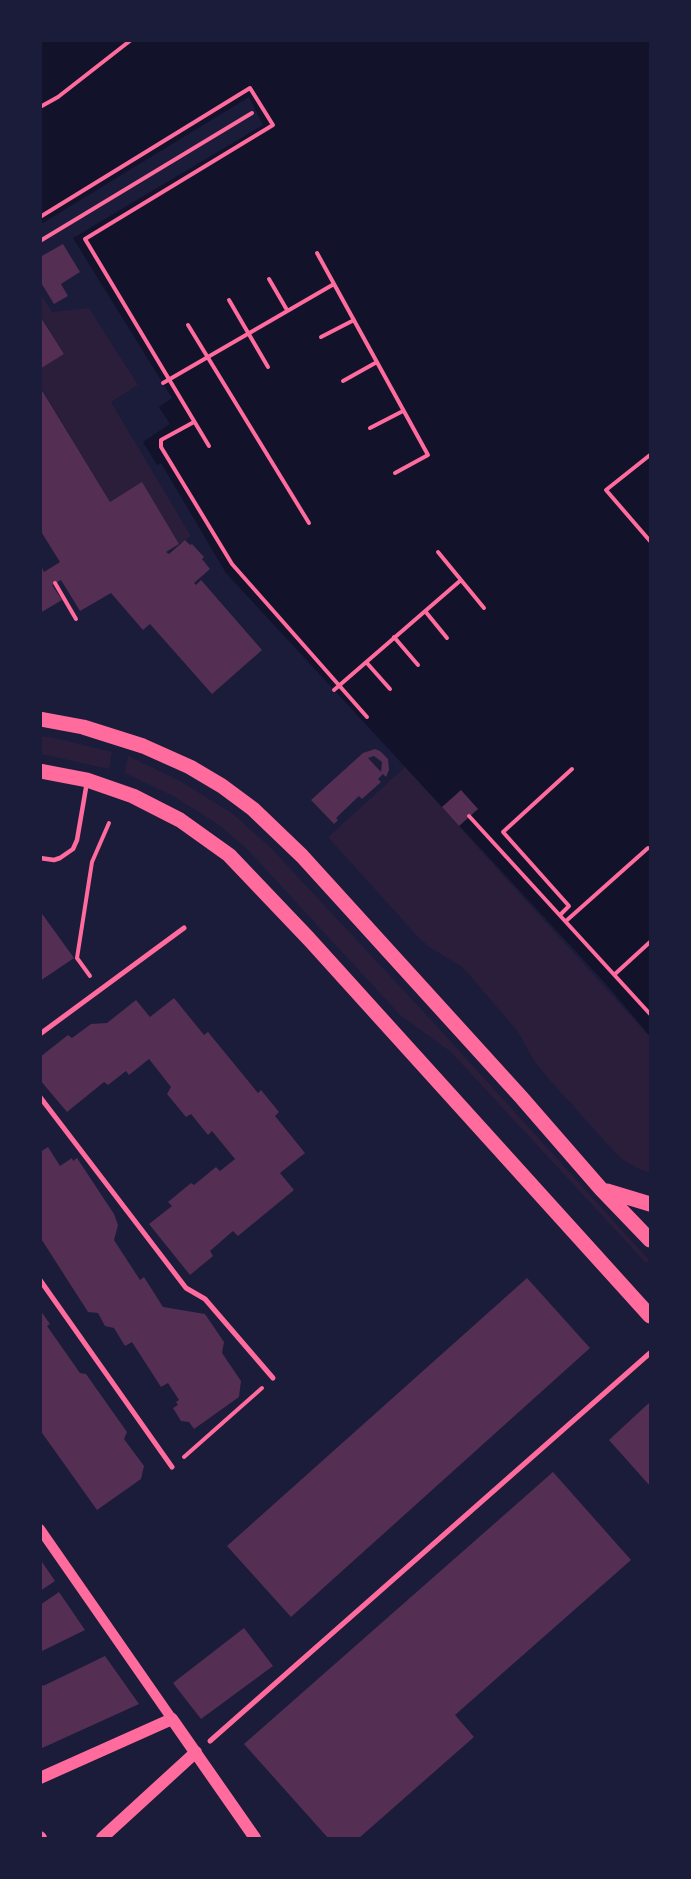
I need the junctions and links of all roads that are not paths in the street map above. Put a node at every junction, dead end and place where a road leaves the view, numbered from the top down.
1 (40, 719) edge
2 (40, 771) edge
3 (87, 780) junction
4 (40, 858) edge
5 (184, 928) dead end
6 (40, 1034) edge
7 (40, 1097) edge
8 (602, 1188) junction
9 (651, 1204) edge
10 (651, 1240) edge
11 (40, 1280) edge
12 (648, 1307) edge
13 (650, 1353) edge
14 (273, 1378) road end
15 (172, 1467) road end
16 (41, 1532) edge
17 (172, 1719) junction
18 (210, 1741) dead end
19 (196, 1752) junction
20 (40, 1778) edge
21 (102, 1839) edge
22 (255, 1839) edge

1 - 8 main road
2 - 3 main road
3 - 4 lane
3 - 12 main road
5 - 6 street
7 - 14 street
8 - 9 main road
8 - 10 main road
11 - 15 street
13 - 18 street
16 - 17 street
17 - 19 main road
17 - 20 main road
19 - 21 main road
19 - 22 main road

